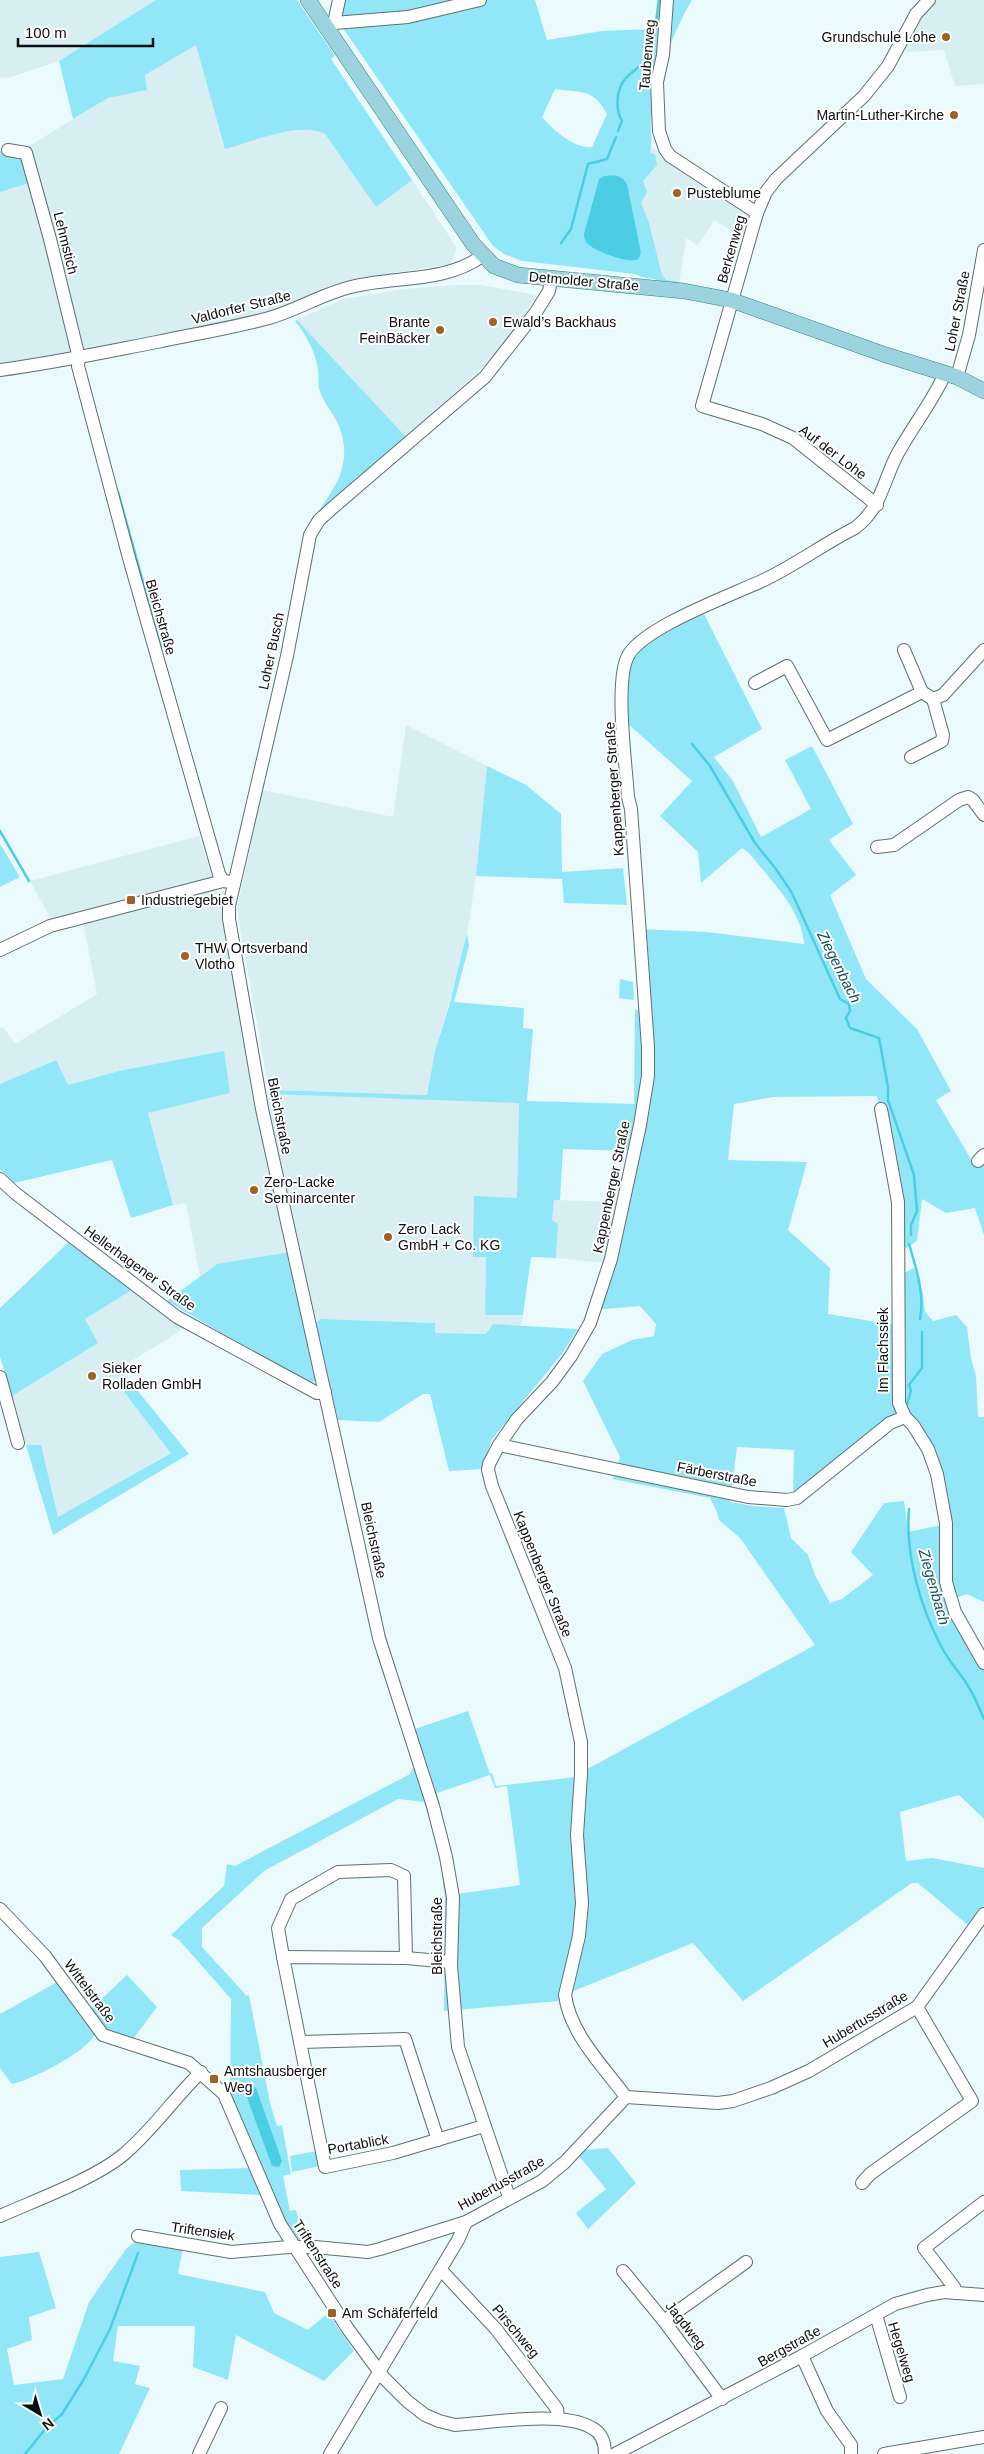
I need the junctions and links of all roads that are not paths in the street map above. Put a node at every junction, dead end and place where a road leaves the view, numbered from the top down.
1 (308, 0) edge
2 (339, 0) edge
3 (480, 0) edge
4 (667, 0) edge
5 (929, 0) edge
6 (330, 26) junction
7 (8, 150) dead end
8 (757, 212) junction
9 (984, 250) edge
10 (482, 256) junction
11 (551, 280) junction
12 (731, 300) junction
13 (78, 358) junction
14 (0, 370) edge
15 (951, 376) junction
16 (984, 391) edge
17 (876, 505) junction
18 (904, 650) dead end
19 (984, 650) edge
20 (755, 683) dead end
21 (927, 696) junction
22 (911, 757) dead end
23 (984, 815) edge
24 (877, 847) dead end
25 (228, 882) junction
26 (0, 950) edge
27 (881, 1109) dead end
28 (0, 1179) edge
29 (0, 1377) edge
30 (325, 1392) junction
31 (905, 1418) junction
32 (18, 1443) dead end
33 (499, 1445) junction
34 (984, 1663) edge
35 (0, 1909) edge
36 (984, 1914) edge
37 (283, 1957) junction
38 (406, 1958) junction
39 (451, 1962) junction
40 (918, 2007) junction
41 (301, 2042) junction
42 (201, 2072) junction
43 (224, 2094) joint
44 (626, 2097) junction
45 (484, 2126) junction
46 (438, 2140) junction
47 (862, 2183) dead end
48 (509, 2197) junction
49 (984, 2202) edge
50 (0, 2216) edge
51 (466, 2222) junction
52 (138, 2236) dead end
53 (294, 2247) junction
54 (746, 2262) dead end
55 (441, 2270) junction
56 (623, 2271) dead end
57 (956, 2293) junction
58 (984, 2295) edge
59 (876, 2315) junction
60 (664, 2321) junction
61 (802, 2356) junction
62 (378, 2371) junction
63 (900, 2397) dead end
64 (722, 2399) junction
65 (221, 2408) dead end
66 (558, 2418) junction
67 (984, 2437) edge
68 (199, 2454) edge
69 (330, 2454) edge
70 (605, 2454) edge
71 (615, 2454) edge
72 (851, 2454) edge
73 (884, 2454) edge

1 - 6 main road, Detmolder Straße
2 - 6 street
3 - 6 street
4 - 8 street, Taubenweg
5 - 8 street, Berkenweg
6 - 10 main road, Detmolder Straße
7 - 13 street, Lehmstich
8 - 12 street, Berkenweg
9 - 15 street, Loher Straße
10 - 11 main road, Detmolder Straße
10 - 13 street, Valdorfer Straße
11 - 12 main road, Detmolder Straße
11 - 25 street, Loher Busch
12 - 15 main road, Detmolder Straße
12 - 17 street, Auf der Lohe
13 - 14 street, Valdorfer Straße
13 - 25 street, Bleichstraße
15 - 16 main road, Detmolder Straße
15 - 17 street, Kappenberger Straße
17 - 33 street, Kappenberger Straße
18 - 21 street
19 - 21 street
20 - 21 street
21 - 22 street
23 - 24 street
25 - 26 street
25 - 30 street, Bleichstraße
27 - 31 street, Im Flachssiek
28 - 30 street, Hellerhagener Straße
29 - 32 street
30 - 39 street, Bleichstraße
31 - 33 street, Färberstraße
31 - 34 street, Im Flachssiek
33 - 44 street, Kappenberger Straße
35 - 42 street, Wittelstraße
36 - 40 street, Hubertusstraße
37 - 38 street
37 - 38 street, Portablick
37 - 41 street, Portablick
38 - 39 street
39 - 45 street, Bleichstraße
40 - 44 street, Hubertusstraße
40 - 47 street
41 - 46 street
41 - 46 street, Portablick
42 - 43 street, Wittelstraße
42 - 50 street
43 - 53 street, Triftenstraße
44 - 48 street, Hubertusstraße
45 - 46 street, Portablick
45 - 48 street, Bleichstraße
48 - 51 street, Hubertusstraße
49 - 57 street
51 - 53 street, Hubertusstraße
51 - 55 street
52 - 53 street, Triftensiek
53 - 62 street, Triftenstraße
54 - 60 street
55 - 62 street
55 - 66 street, Pirschweg
56 - 60 street, Jagdweg
57 - 58 street, Bergstraße
57 - 59 street, Bergstraße
59 - 61 street, Bergstraße
59 - 63 street, Hegelweg
60 - 64 street, Jagdweg
61 - 64 street, Bergstraße
61 - 72 street
62 - 66 street, Triftenstraße
62 - 69 street
64 - 71 street, Bergstraße
65 - 68 street
66 - 70 street, Triftenstraße
67 - 73 street

